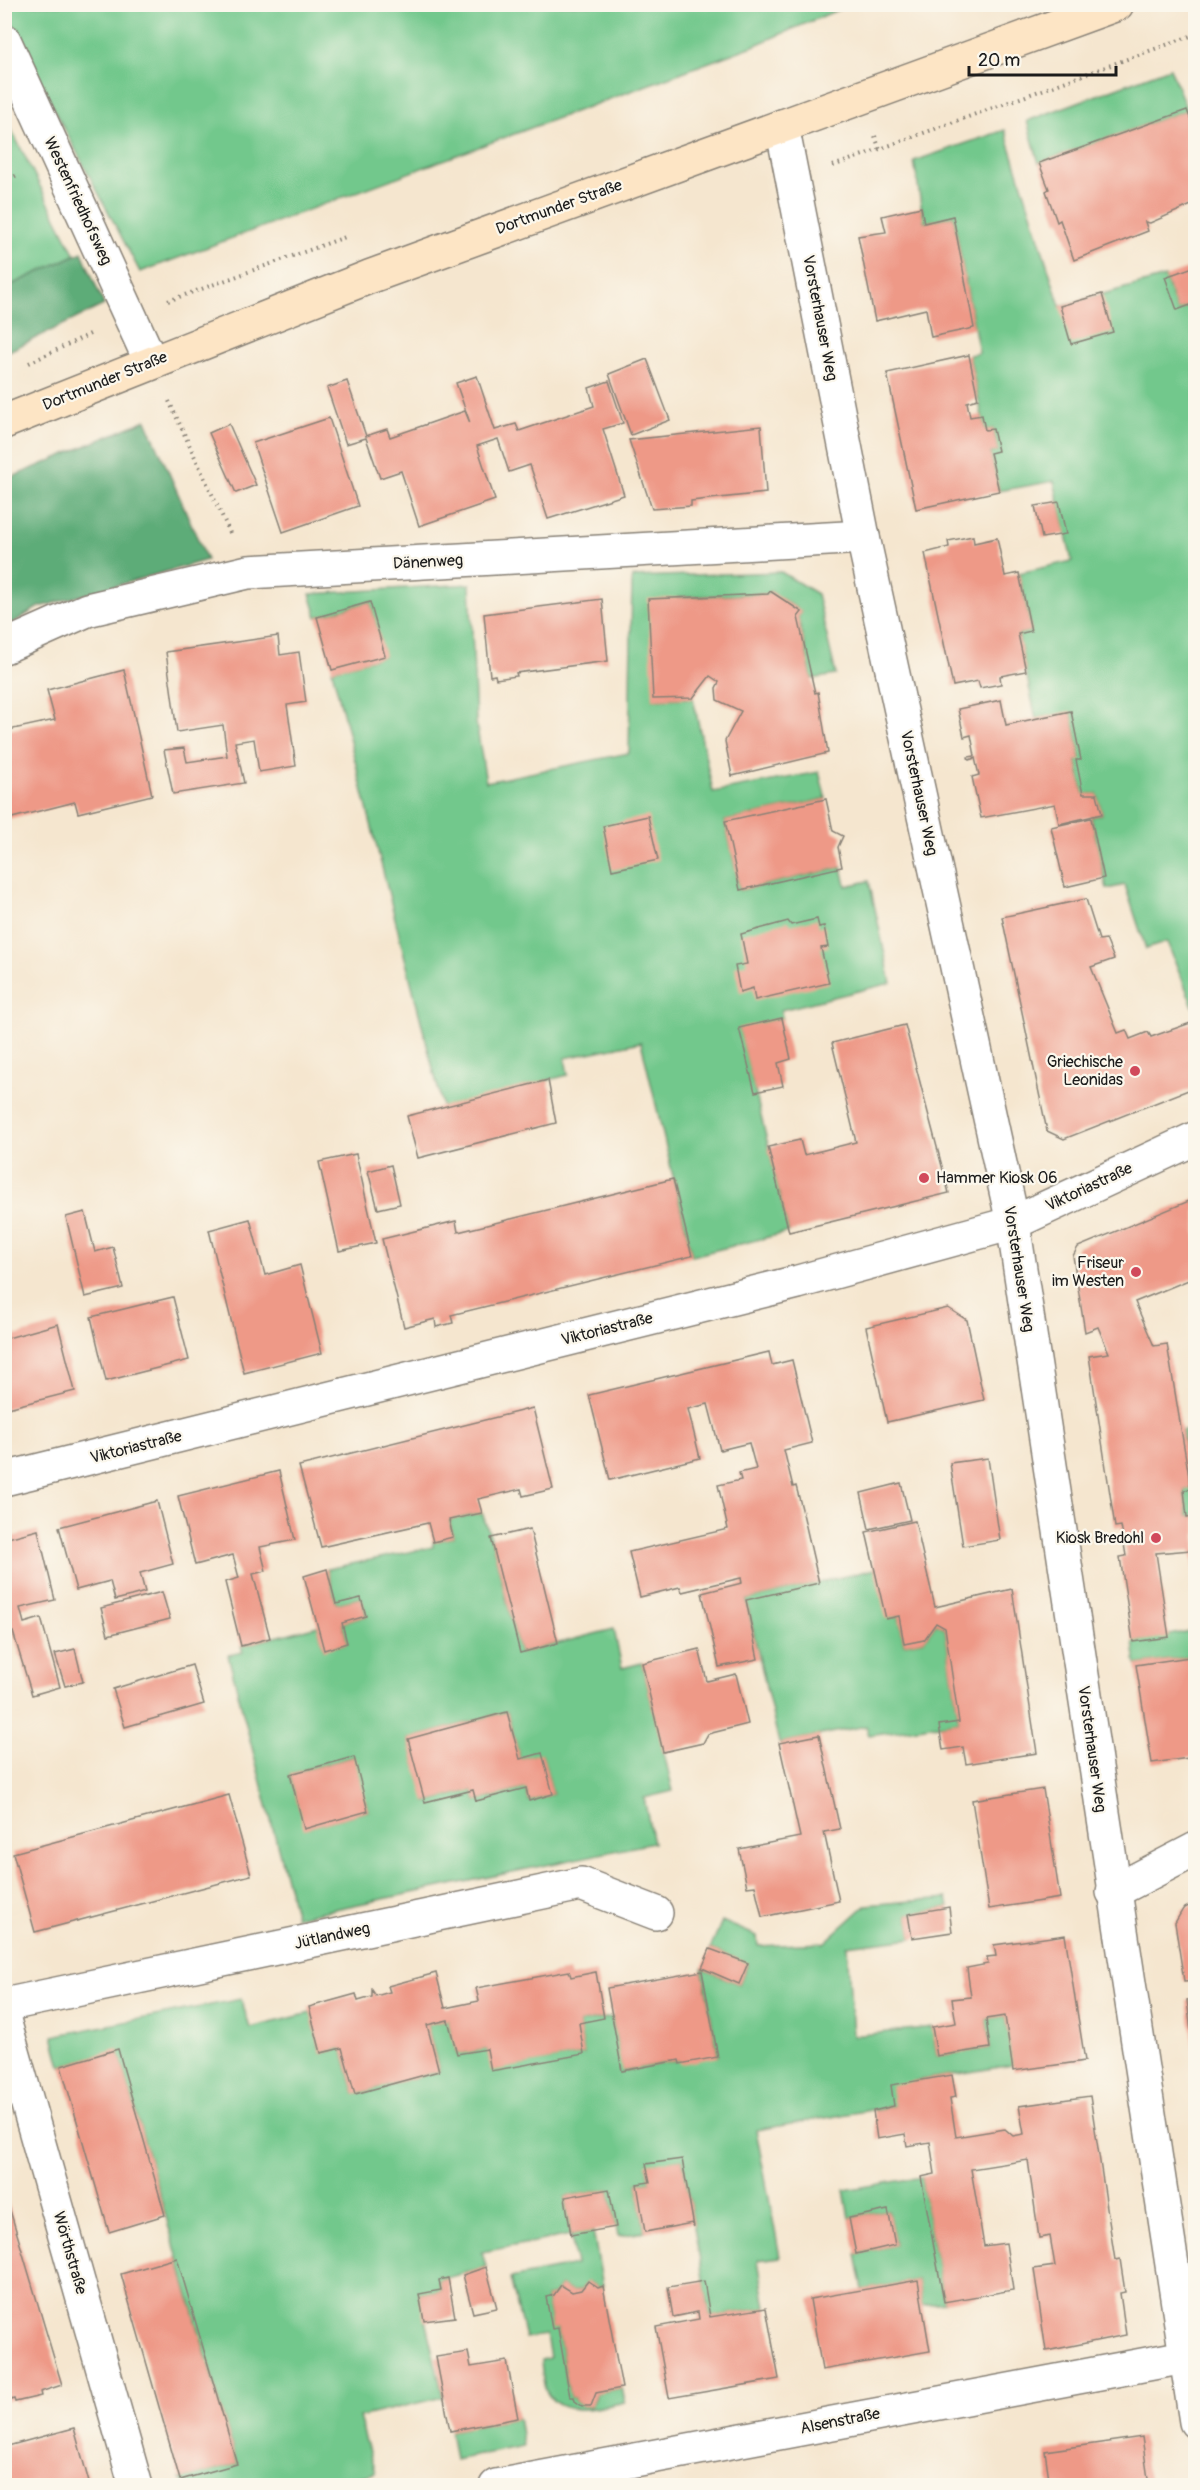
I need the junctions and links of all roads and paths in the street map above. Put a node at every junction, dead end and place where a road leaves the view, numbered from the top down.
1 (1118, 4) edge
2 (4, 40) edge
3 (782, 126) junction
4 (151, 362) junction
5 (4, 422) edge
6 (863, 537) junction
7 (248, 572) junction
8 (4, 647) edge
9 (1196, 1138) edge
10 (1013, 1223) junction
11 (4, 1479) edge
12 (1196, 1849) edge
13 (1113, 1892) junction
14 (656, 1913) dead end
15 (4, 2005) edge
16 (4, 2020) edge
17 (1185, 2356) junction
18 (1196, 2422) edge
19 (136, 2486) edge
20 (496, 2486) edge

1 - 3 main road, Dortmunder Straße
2 - 4 street, Westenfriedhofsweg
3 - 4 main road, Dortmunder Straße
3 - 6 street, Vorsterhauser Weg
4 - 5 main road, Dortmunder Straße
4 - 7 path
6 - 7 street, Dänenweg
6 - 10 street, Vorsterhauser Weg
7 - 8 street, Dänenweg
9 - 10 street, Viktoriastraße
10 - 11 street, Viktoriastraße
10 - 13 street, Vorsterhauser Weg
12 - 13 street
13 - 17 street, Vorsterhauser Weg
14 - 15 street, Jütlandweg
16 - 19 street, Wörthstraße
17 - 18 street, Vorsterhauser Weg
17 - 20 street, Alsenstraße

